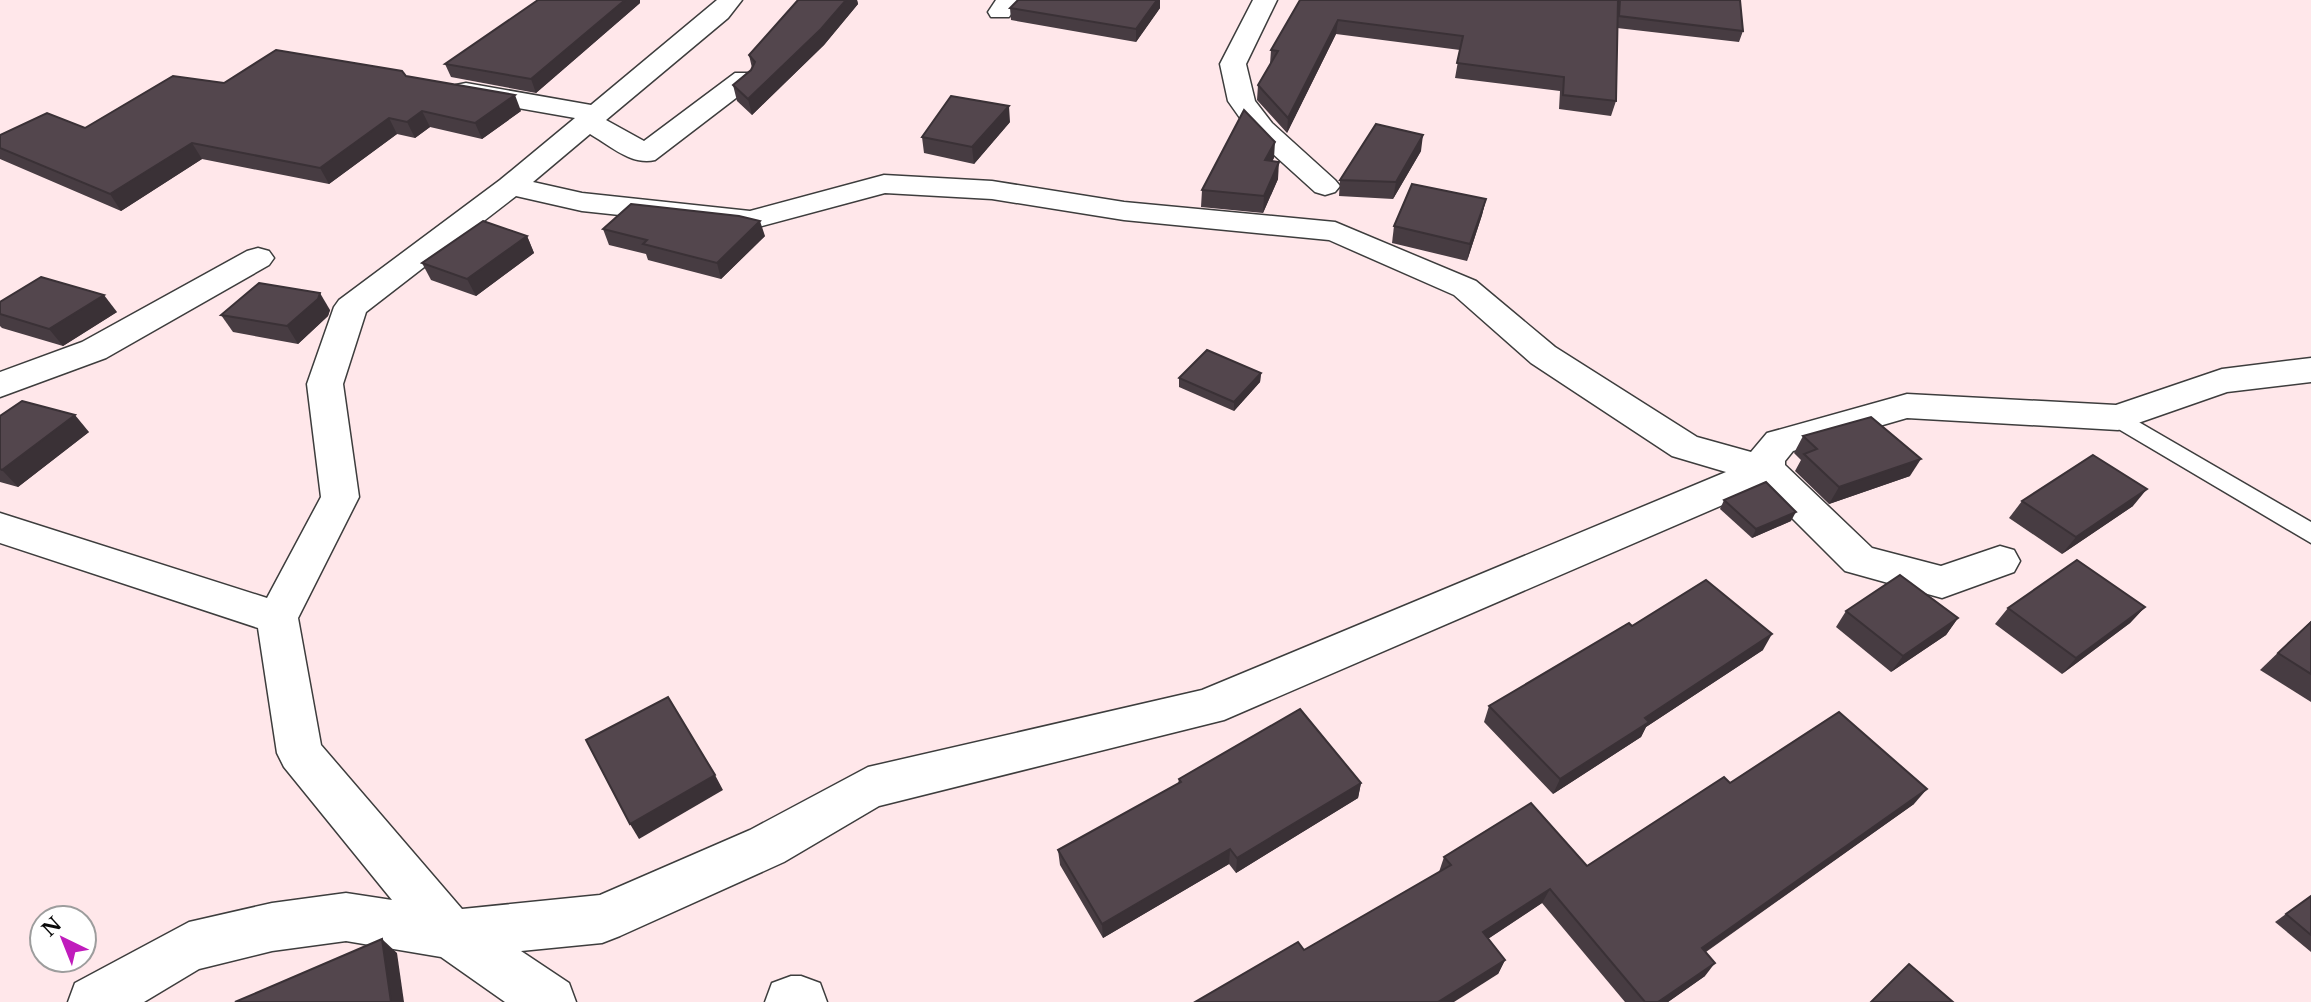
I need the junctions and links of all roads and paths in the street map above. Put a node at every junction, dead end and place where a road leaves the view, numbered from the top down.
1 (730, 0) edge
2 (1265, 0) edge
3 (744, 79) edge
4 (446, 88) edge
5 (592, 118) junction
6 (510, 186) junction
7 (1325, 186) dead end
8 (258, 258) dead end
9 (2311, 370) edge
10 (0, 385) edge
11 (2118, 418) junction
12 (1767, 470) junction
13 (0, 528) edge
14 (2311, 534) edge
15 (2000, 561) dead end
16 (277, 618) junction
17 (452, 934) junction
18 (94, 1002) edge
19 (550, 1002) edge
20 (791, 1002) edge
21 (801, 1002) edge

1 - 5 street
2 - 7 street
3 - 5 street
4 - 5 street
5 - 6 street
6 - 12 street
6 - 16 street
8 - 10 street
9 - 11 street
11 - 12 street
11 - 14 lane
12 - 15 street
12 - 17 street
13 - 16 street
16 - 17 street
17 - 18 street
17 - 19 street
20 - 21 street

